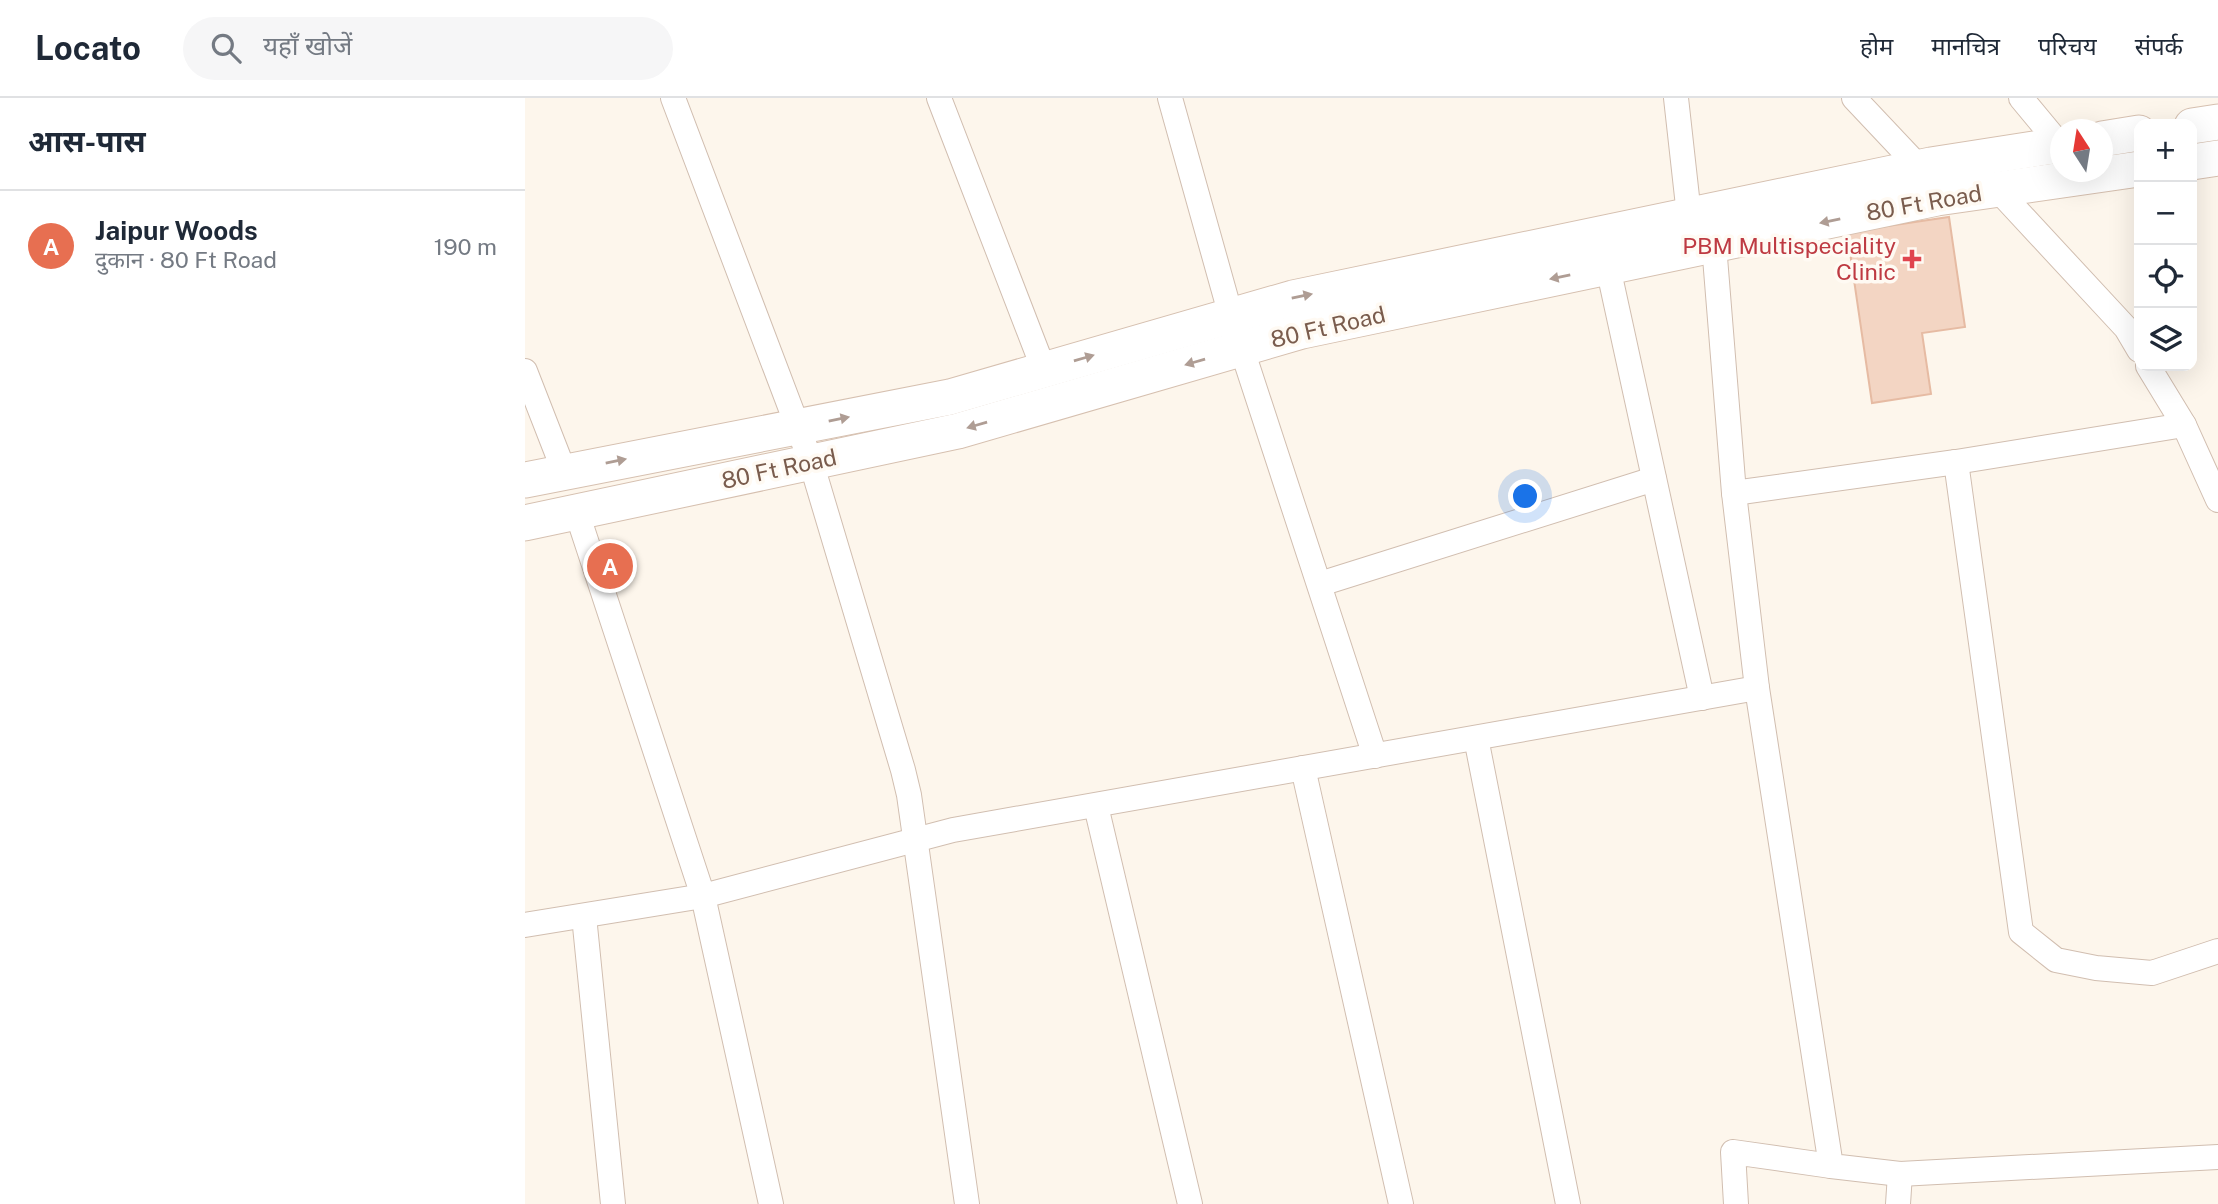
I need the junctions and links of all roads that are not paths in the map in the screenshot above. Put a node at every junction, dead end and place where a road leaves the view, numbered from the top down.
1 (673, 98) edge
2 (939, 98) edge
3 (1170, 98) edge
4 (1676, 98) edge
5 (1854, 98) edge
6 (2021, 98) edge
7 (2218, 122) edge
8 (2197, 124) edge
9 (2050, 133) edge
10 (2134, 134) edge
11 (2113, 137) edge
12 (2050, 147) edge
13 (2218, 158) edge
14 (2197, 161) edge
15 (1919, 167) junction
16 (2134, 170) edge
17 (1998, 190) junction
18 (1689, 215) junction
19 (1714, 245) junction
20 (1608, 267) junction
21 (1231, 316) junction
22 (2134, 342) edge
23 (1243, 348) junction
24 (1044, 370) junction
25 (525, 371) edge
26 (2151, 371) edge
27 (2184, 425) junction
28 (797, 427) junction
29 (811, 462) junction
30 (1956, 462) junction
31 (564, 471) junction
32 (1654, 479) junction
33 (525, 480) edge
34 (1734, 494) junction
35 (2218, 500) edge
36 (577, 513) junction
37 (525, 523) edge
38 (1320, 584) junction
39 (1757, 688) junction
40 (1702, 698) junction
41 (1476, 738) junction
42 (1375, 756) junction
43 (1303, 768) junction
44 (1096, 806) junction
45 (914, 841) junction
46 (703, 897) junction
47 (584, 916) junction
48 (525, 925) edge
49 (2218, 951) edge
50 (2218, 1157) edge
51 (1831, 1166) junction
52 (1900, 1174) junction
53 (613, 1204) edge
54 (771, 1204) edge
55 (967, 1204) edge
56 (1191, 1204) edge
57 (1401, 1204) edge
58 (1568, 1204) edge
59 (1736, 1204) edge
60 (1898, 1204) edge

1 - 28 street
2 - 24 street
3 - 21 street
4 - 18 street
5 - 15 street
6 - 9 street
7 - 8 main road
10 - 11 main road
12 - 15 main road, 80 Ft Road
13 - 14 main road
15 - 18 main road, 80 Ft Road
16 - 17 main road, 80 Ft Road
17 -> 19 main road, 80 Ft Road
17 - 22 street
21 -> 18 main road, 80 Ft Road
19 - 20 main road, 80 Ft Road
19 - 34 street
20 -> 23 main road, 80 Ft Road
20 - 32 street
21 - 23 street
24 -> 21 main road, 80 Ft Road
23 -> 29 main road, 80 Ft Road
23 - 38 street
28 -> 24 main road, 80 Ft Road
25 - 31 street
26 - 27 street
27 - 30 street
27 - 35 street
28 - 29 street
31 -> 28 main road, 80 Ft Road
29 - 36 main road, 80 Ft Road
29 - 45 street
30 - 34 street
30 - 49 street
31 - 33 main road, 80 Ft Road
32 - 38 street
32 - 40 street
34 - 39 street
36 - 37 main road, 80 Ft Road
36 - 46 street
38 - 42 street
39 - 40 street
39 - 51 street
40 - 41 street
41 - 42 street
41 - 58 street
42 - 43 street
43 - 44 street
43 - 57 street
44 - 45 street
44 - 56 street
45 - 46 street
45 - 55 street
46 - 47 street
46 - 54 street
47 - 48 street
47 - 53 street
50 - 52 street
51 - 52 street
51 - 59 street
52 - 60 street

